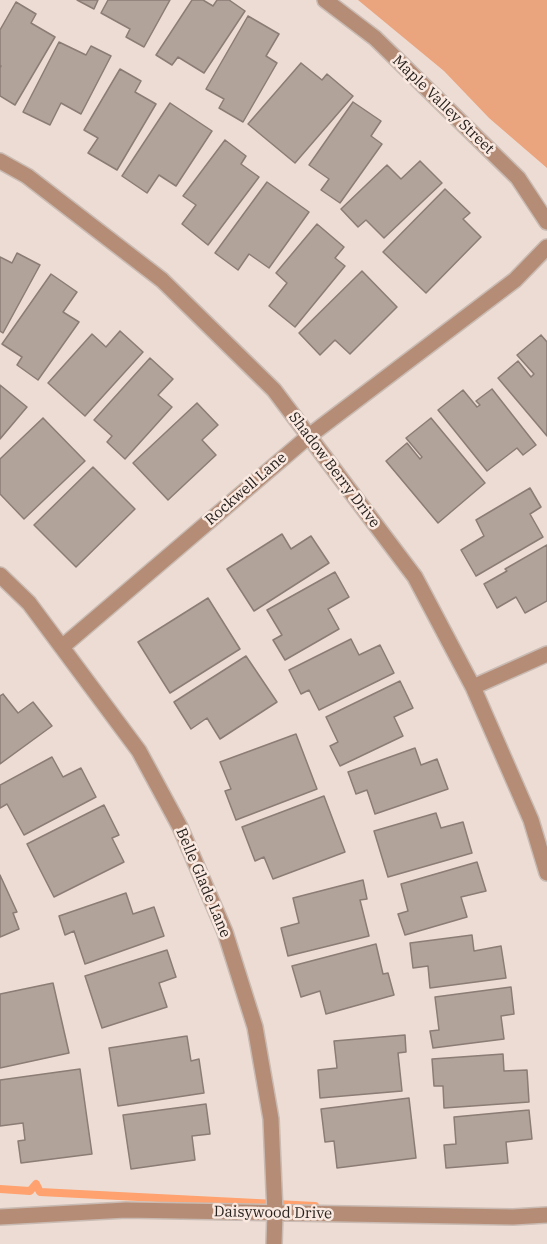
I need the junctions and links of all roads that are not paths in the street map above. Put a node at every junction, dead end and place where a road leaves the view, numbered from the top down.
1 (326, 0) edge
2 (0, 161) edge
3 (547, 222) edge
4 (547, 247) edge
5 (309, 436) junction
6 (0, 575) edge
7 (62, 647) junction
8 (547, 654) edge
9 (473, 687) junction
10 (547, 873) edge
11 (275, 1213) junction
12 (547, 1215) edge
13 (0, 1217) edge
14 (273, 1244) edge

1 - 3 street, Maple Valley Street
2 - 5 street, Shadow Berry Drive
4 - 5 street, Rockwell Lane
5 - 7 street, Rockwell Lane
5 - 9 street, Shadow Berry Drive
6 - 7 street, Belle Glade Lane
7 - 11 street, Belle Glade Lane
8 - 9 street
9 - 10 street, Shadow Berry Drive
11 - 12 street, Daisywood Drive
11 - 13 street, Daisywood Drive
11 - 14 street, Belle Glade Lane

